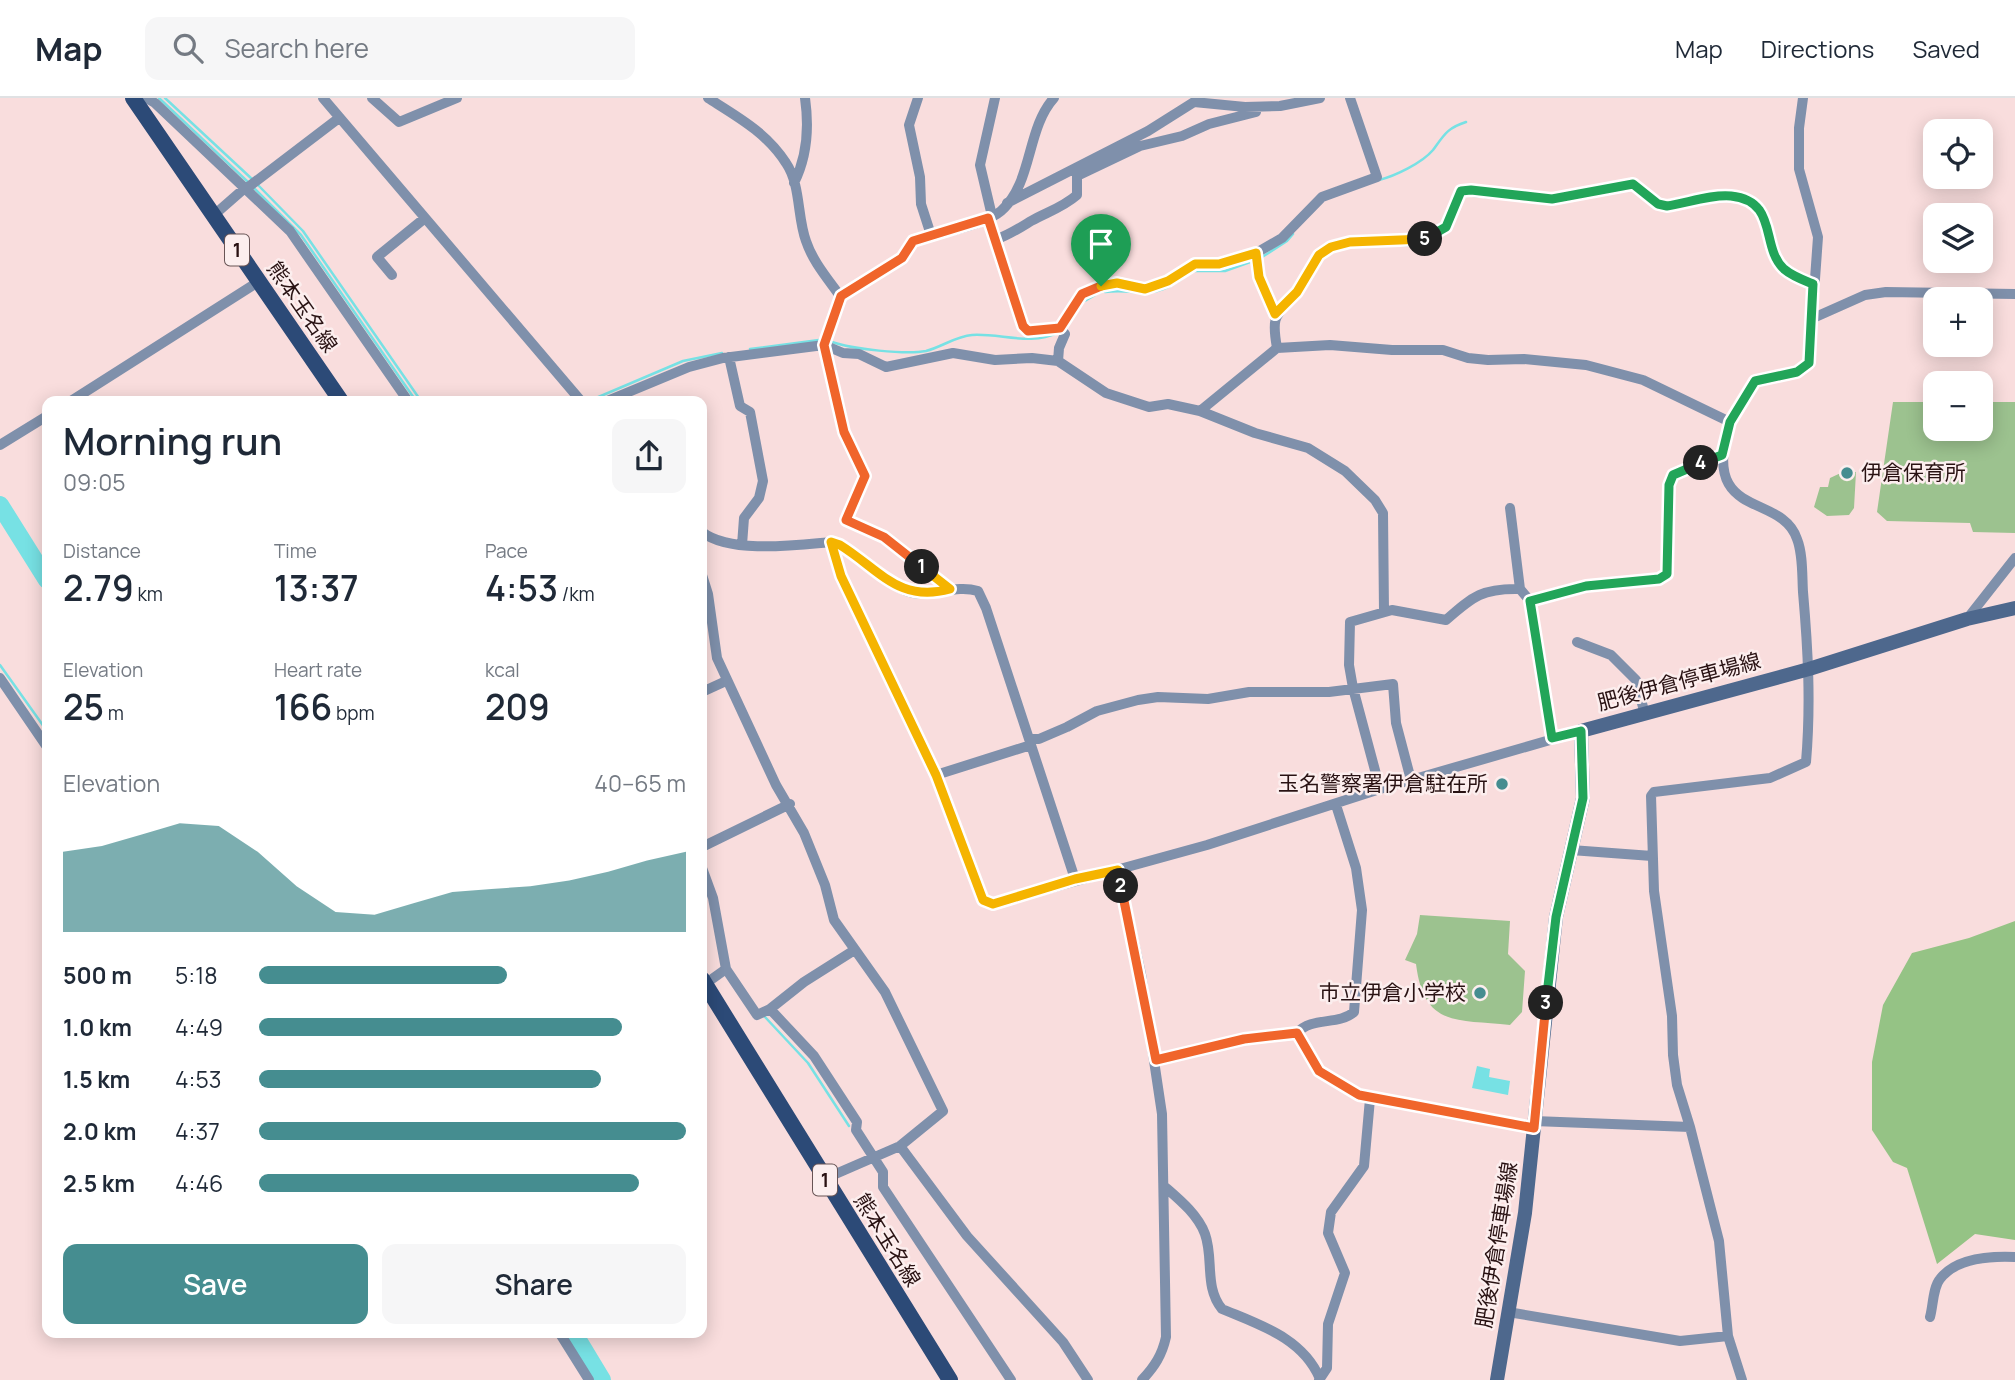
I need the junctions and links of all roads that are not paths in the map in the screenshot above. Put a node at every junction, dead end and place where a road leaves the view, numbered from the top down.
1 (133, 98) edge
2 (146, 98) edge
3 (323, 98) edge
4 (372, 98) edge
5 (457, 98) edge
6 (709, 98) edge
7 (805, 98) edge
8 (918, 98) edge
9 (995, 98) edge
10 (1054, 98) edge
11 (1320, 98) edge
12 (1350, 98) edge
13 (1803, 98) edge
14 (1280, 106) junction
15 (339, 118) junction
16 (794, 183) junction
17 (249, 186) junction
18 (1007, 203) junction
19 (214, 215) junction
20 (990, 217) junction
21 (425, 218) junction
22 (930, 235) junction
23 (995, 240) junction
24 (1258, 257) junction
25 (392, 275) dead end
26 (258, 282) junction
27 (1813, 284) junction
28 (2015, 294) edge
29 (841, 296) junction
30 (1275, 314) junction
31 (1811, 319) junction
32 (1062, 330) junction
33 (824, 345) junction
34 (1277, 348) junction
35 (729, 357) junction
36 (1058, 361) junction
37 (79, 396) edge
38 (338, 396) edge
39 (405, 396) edge
40 (577, 396) edge
41 (619, 396) edge
42 (1200, 411) junction
43 (42, 418) edge
44 (1730, 422) junction
45 (0, 445) edge
46 (1722, 455) junction
47 (1510, 508) dead end
48 (707, 534) edge
49 (831, 542) junction
50 (742, 545) junction
51 (2015, 558) edge
52 (950, 589) junction
53 (1520, 589) junction
54 (1530, 601) junction
55 (707, 606) edge
56 (2015, 608) edge
57 (1384, 612) junction
58 (1967, 619) junction
59 (1577, 642) dead end
60 (1810, 669) junction
61 (0, 678) edge
62 (726, 681) junction
63 (1353, 688) junction
64 (707, 690) edge
65 (1644, 711) junction
66 (1581, 731) junction
67 (1552, 738) junction
68 (42, 740) edge
69 (1030, 742) junction
70 (936, 775) junction
71 (1411, 780) junction
72 (1380, 789) junction
73 (790, 804) junction
74 (1336, 805) junction
75 (707, 845) edge
76 (1571, 850) junction
77 (1652, 856) junction
78 (1118, 870) junction
79 (1075, 879) junction
80 (707, 882) edge
81 (853, 951) junction
82 (726, 969) junction
83 (707, 980) edge
84 (707, 989) edge
85 (765, 1011) junction
86 (1297, 1033) junction
87 (1156, 1060) junction
88 (1370, 1099) junction
89 (1534, 1125) junction
90 (1690, 1128) junction
91 (900, 1146) junction
92 (873, 1157) junction
93 (824, 1179) junction
94 (1165, 1187) junction
95 (2015, 1257) edge
96 (1508, 1312) junction
97 (1930, 1317) dead end
98 (1728, 1336) junction
99 (563, 1338) edge
100 (1320, 1379) edge
101 (589, 1380) edge
102 (950, 1380) edge
103 (1011, 1380) edge
104 (1088, 1380) edge
105 (1142, 1380) edge
106 (1497, 1380) edge
107 (1742, 1380) edge

1 - 19 main road, 熊本玉名線 / 1
2 - 17 street
3 - 15 street
4 - 5 street
6 - 16 street
7 - 16 street
8 - 22 street
9 - 20 street
10 - 18 street
11 - 14 street
12 - 24 street
13 - 27 street
14 - 18 street
14 - 23 street
15 - 17 street
15 - 21 street
16 - 29 street
17 - 19 street
17 - 39 street
18 - 20 street
19 - 26 main road, 熊本玉名線 / 1
20 - 22 street
20 - 23 street
21 - 25 street
21 - 40 street
22 - 29 street
23 - 32 street
24 - 30 street
24 - 32 street
26 - 37 street
26 - 38 main road, 熊本玉名線 / 1
27 - 30 street
27 - 31 street
28 - 31 street
29 - 33 street
30 - 34 street
31 - 44 street
32 - 36 street
33 - 35 street
33 - 36 street
33 - 52 street
34 - 42 street
34 - 44 street
35 - 41 street
35 - 50 street
36 - 42 street
42 - 57 street
43 - 45 street
44 - 46 street
46 - 54 street
46 - 60 street
47 - 53 street
48 - 50 street
49 - 50 street
49 - 52 street
49 - 70 street
51 - 58 street
52 - 69 street
53 - 54 street
53 - 57 street
54 - 67 street
55 - 62 street
56 - 58 main road, 肥後伊倉停車場線
57 - 63 street
58 - 60 main road, 肥後伊倉停車場線
59 - 65 street
60 - 65 main road, 肥後伊倉停車場線
60 - 77 street
61 - 68 street
62 - 64 street
62 - 73 street
63 - 69 street
63 - 71 street
63 - 72 street
65 - 66 main road, 肥後伊倉停車場線
66 - 67 street
66 - 76 main road, 肥後伊倉停車場線
67 - 71 street
69 - 70 street
69 - 79 street
70 - 79 street
71 - 72 street
72 - 74 street
73 - 75 street
73 - 81 street
74 - 78 street
74 - 86 street
76 - 77 street
76 - 89 main road, 肥後伊倉停車場線
77 - 90 street
78 - 79 street
78 - 87 street
80 - 82 street
81 - 85 street
81 - 91 street
82 - 83 street
82 - 85 street
84 - 93 main road, 熊本玉名線 / 1
85 - 92 street
86 - 87 street
86 - 88 street
87 - 94 street
88 - 89 street
88 - 100 street
89 - 90 street
89 - 96 main road, 肥後伊倉停車場線
90 - 98 street
91 - 92 street
91 - 104 street
92 - 93 street
92 - 103 street
93 - 102 main road, 熊本玉名線 / 1
94 - 100 street
94 - 105 street
95 - 97 street
96 - 98 street
96 - 106 main road, 肥後伊倉停車場線
98 - 107 street
99 - 101 street

